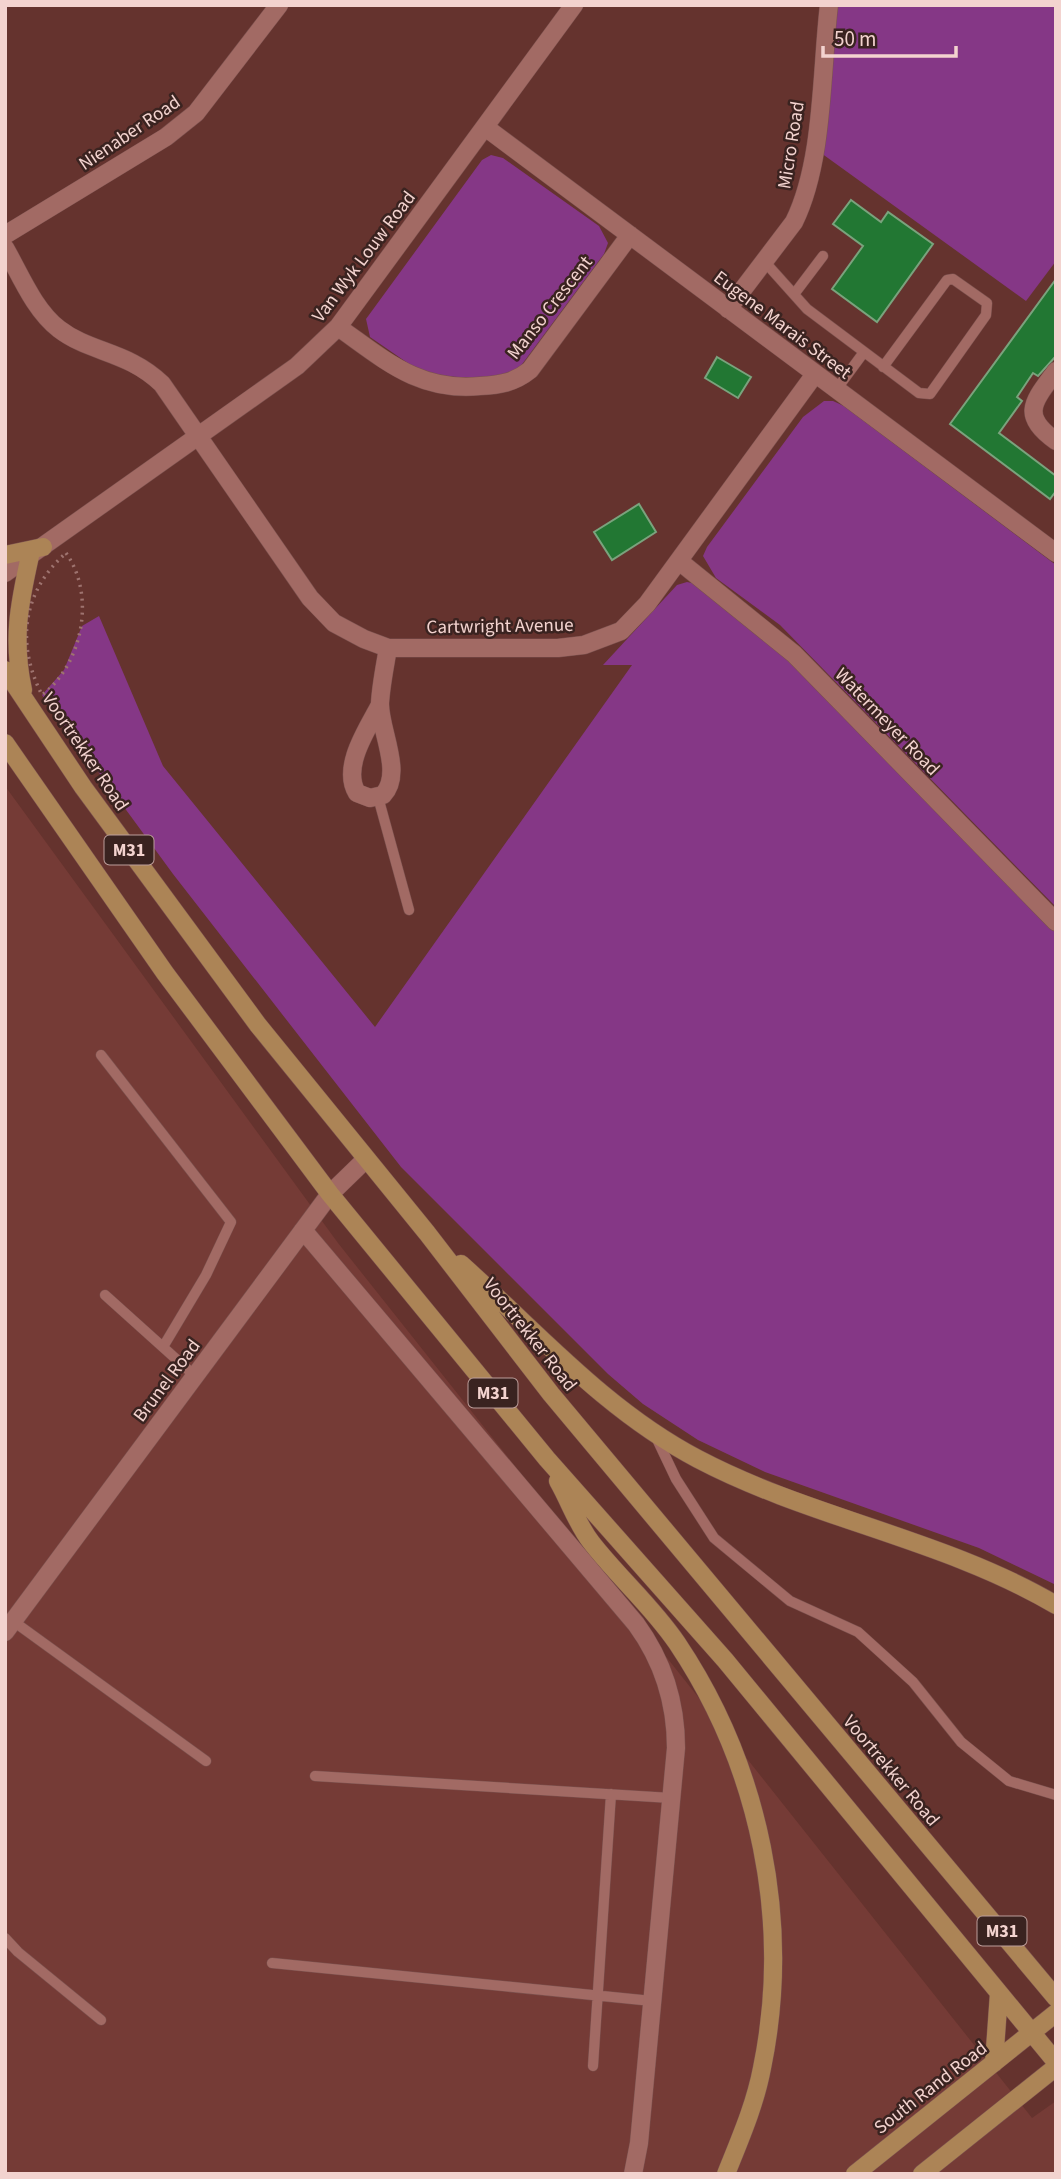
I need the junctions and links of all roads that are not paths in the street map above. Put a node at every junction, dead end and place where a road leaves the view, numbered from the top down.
1 (279, 5) edge
2 (574, 5) edge
3 (829, 5) edge
4 (485, 127) junction
5 (5, 235) edge
6 (630, 235) junction
7 (5, 248) edge
8 (823, 256) dead end
9 (764, 261) junction
10 (795, 293) junction
11 (727, 309) junction
12 (338, 327) junction
13 (864, 352) junction
14 (883, 367) junction
15 (1056, 371) edge
16 (815, 374) junction
17 (836, 390) junction
18 (198, 436) junction
19 (1056, 441) edge
20 (37, 551) junction
21 (1056, 553) edge
22 (5, 555) edge
23 (679, 561) junction
24 (5, 573) edge
25 (387, 648) junction
26 (5, 670) edge
27 (25, 699) junction
28 (380, 705) junction
29 (5, 743) edge
30 (379, 797) junction
31 (409, 911) dead end
32 (1056, 922) edge
33 (101, 1055) dead end
34 (366, 1159) junction
35 (330, 1194) junction
36 (303, 1230) junction
37 (428, 1233) junction
38 (105, 1295) dead end
39 (163, 1347) junction
40 (195, 1376) junction
41 (656, 1436) junction
42 (547, 1460) junction
43 (1056, 1605) edge
44 (9, 1627) edge
45 (205, 1762) dead end
46 (315, 1776) dead end
47 (611, 1794) junction
48 (1056, 1795) edge
49 (671, 1798) junction
50 (5, 1938) edge
51 (272, 1963) dead end
52 (999, 1993) junction
53 (597, 1995) junction
54 (1056, 1998) edge
55 (652, 2001) junction
56 (1056, 2013) edge
57 (100, 2020) dead end
58 (1032, 2032) junction
59 (994, 2063) junction
60 (1056, 2065) edge
61 (593, 2066) dead end
62 (1031, 2087) junction
63 (1056, 2089) edge
64 (633, 2174) edge
65 (726, 2174) edge
66 (855, 2174) edge
67 (922, 2174) edge

1 - 5 street, Nienaber Road
2 - 4 street, Van Wyk Louw Road
3 - 9 street, Micro Road
4 - 6 street, Eugene Marais Street
4 - 12 street, Van Wyk Louw Road
6 - 11 street, Eugene Marais Street
6 - 12 street, Manso Crescent
7 - 18 street, Cartwright Avenue
8 - 10 lane
9 - 10 lane
9 - 11 street, Micro Road
10 - 13 lane
11 - 16 street, Eugene Marais Street
12 - 18 street, Van Wyk Louw Road
13 - 14 lane
13 - 17 lane
14 - 14 lane
15 - 19 street
16 - 17 street, Eugene Marais Street
16 - 23 street, Cartwright Avenue
17 - 21 street, Eugene Marais Street
18 - 20 street, Van Wyk Louw Road
18 - 25 street, Cartwright Avenue
20 - 22 main road
20 - 24 street, Van Wyk Louw Road
20 - 27 main road
23 - 25 street, Cartwright Avenue
23 - 32 street, Watermeyer Road
25 - 28 street
26 - 27 main road, Voortrekker Road / M31
27 - 34 main road, Voortrekker Road / M31
28 - 30 street
28 - 30 street
29 - 35 main road, M31
30 - 31 lane
33 - 39 lane
34 - 35 street, Brunel Road
34 - 37 main road, Voortrekker Road / M31
35 - 36 street, Brunel Road
35 - 42 main road, M31
36 - 40 street, Brunel Road
36 - 49 street
37 - 41 main road
37 - 54 main road, Voortrekker Road / M31
38 - 39 lane
39 - 40 lane
40 - 44 street, Brunel Road
41 - 43 main road
41 - 48 lane
42 - 52 main road, M31
42 - 65 main road
44 - 45 lane
46 - 47 lane
47 - 49 lane
47 - 53 lane
49 - 55 street
50 - 57 lane
51 - 53 lane
52 - 58 main road, M31
52 - 59 main road
53 - 55 lane
53 - 61 lane
55 - 64 street
56 - 58 main road, South Rand Road
58 - 59 main road, South Rand Road
58 - 60 main road, M31
59 - 66 main road, South Rand Road
60 - 62 main road
62 - 63 main road
62 - 67 main road

